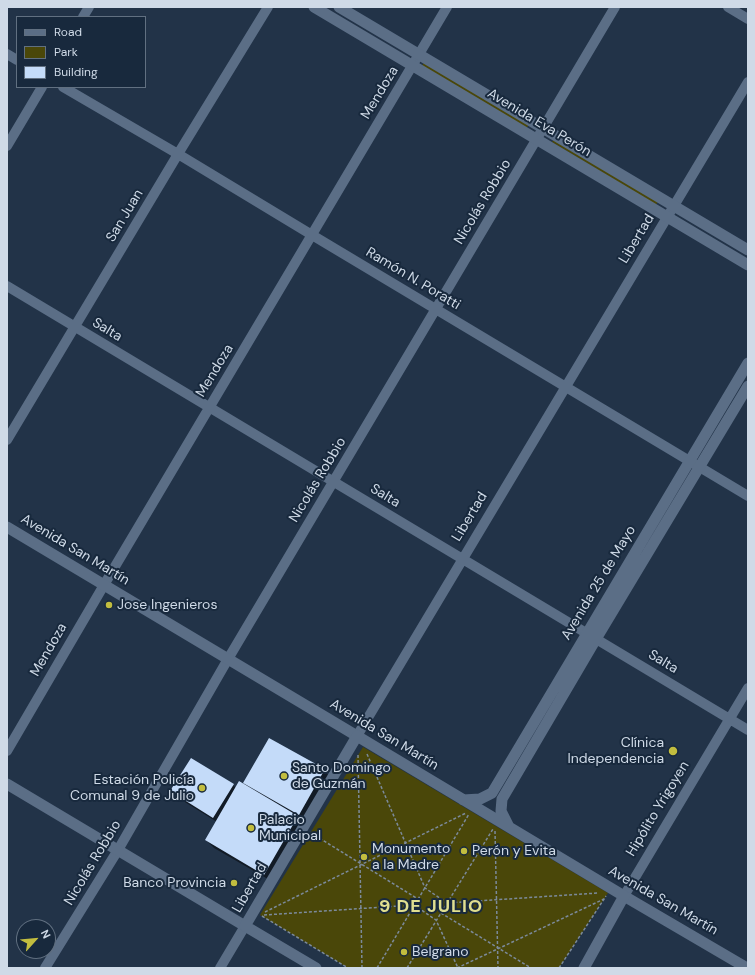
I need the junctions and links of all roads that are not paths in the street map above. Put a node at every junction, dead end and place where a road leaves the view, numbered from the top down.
1 (89, 7) edge
2 (268, 7) edge
3 (314, 7) edge
4 (339, 7) edge
5 (448, 7) edge
6 (614, 7) edge
7 (728, 7) edge
8 (84, 16) edge
9 (748, 19) edge
10 (7, 54) edge
11 (419, 54) junction
12 (16, 59) edge
13 (413, 66) junction
14 (748, 82) edge
15 (41, 88) edge
16 (65, 88) edge
17 (543, 128) junction
18 (536, 139) junction
19 (7, 146) edge
20 (178, 154) junction
21 (674, 206) junction
22 (667, 217) junction
23 (312, 235) junction
24 (748, 250) edge
25 (748, 265) edge
26 (7, 286) edge
27 (436, 309) junction
28 (75, 327) junction
29 (748, 363) edge
30 (748, 386) edge
31 (565, 387) junction
32 (209, 407) junction
33 (7, 440) edge
34 (689, 461) junction
35 (700, 467) junction
36 (334, 482) junction
37 (748, 496) edge
38 (7, 527) edge
39 (462, 559) junction
40 (104, 585) junction
41 (586, 633) junction
42 (596, 639) junction
43 (228, 659) junction
44 (748, 688) edge
45 (729, 719) junction
46 (748, 730) edge
47 (357, 736) junction
48 (7, 751) edge
49 (7, 784) edge
50 (463, 800) junction
51 (509, 827) junction
52 (118, 850) junction
53 (624, 896) junction
54 (245, 926) junction
55 (45, 968) edge
56 (220, 968) edge
57 (316, 968) edge
58 (584, 968) edge
59 (747, 968) edge

1 - 8 street
2 - 20 street, San Juan
3 - 13 main road, Avenida Eva Perón
4 - 11 main road, Avenida Eva Perón
5 - 11 street, Mendoza
6 - 17 street, Nicolás Robbio
7 - 9 street
10 - 12 street
11 - 13 street, Mendoza
11 - 17 main road, Avenida Eva Perón
13 - 18 main road, Avenida Eva Perón
13 - 23 street, Mendoza
14 - 21 street, Libertad
15 - 19 street
16 - 20 street, Ramón N. Poratti
17 - 18 street, Nicolás Robbio
17 - 21 main road, Avenida Eva Perón
18 - 22 main road, Avenida Eva Perón
18 - 27 street, Nicolás Robbio
20 - 23 street, Ramón N. Poratti
20 - 28 street, San Juan
21 - 22 street, Libertad
21 - 24 main road, Avenida Eva Perón
22 - 25 main road, Avenida Eva Perón
22 - 31 street, Libertad
23 - 27 street, Ramón N. Poratti
23 - 32 street, Mendoza
26 - 28 street, Salta
27 - 31 street, Ramón N. Poratti
27 - 36 street, Nicolás Robbio
28 - 32 street, Salta
28 - 33 street, San Juan
29 - 34 main road, Avenida 25 de Mayo
30 - 35 main road, Avenida 25 de Mayo
31 - 34 street, Ramón N. Poratti
31 - 39 street, Libertad
32 - 36 street, Salta
32 - 40 street, Mendoza
34 - 35 street, Ramón N. Poratti
34 - 41 main road, Avenida 25 de Mayo
35 - 37 street, Ramón N. Poratti
35 - 42 main road, Avenida 25 de Mayo
36 - 39 street, Salta
36 - 43 street, Nicolás Robbio
38 - 40 main road, Avenida San Martín
39 - 41 street, Salta
39 - 47 street, Libertad
40 - 43 main road, Avenida San Martín
40 - 48 street, Mendoza
41 - 42 street, Salta
41 - 50 main road, Avenida 25 de Mayo
42 - 45 street, Salta
42 - 51 main road, Avenida 25 de Mayo
43 - 47 main road, Avenida San Martín
43 - 52 street, Nicolás Robbio
44 - 45 street, Hipólito Yrigoyen
45 - 46 street, Salta
45 - 53 street, Hipólito Yrigoyen
47 - 50 main road, Avenida San Martín
47 - 54 main road, Libertad
49 - 52 main road
50 - 51 main road, Avenida San Martín
51 - 53 main road, Avenida San Martín
52 - 54 main road
52 - 55 street, Nicolás Robbio
53 - 58 main road, Hipólito Yrigoyen
53 - 59 main road, Avenida San Martín
54 - 56 street, Libertad
54 - 57 main road

